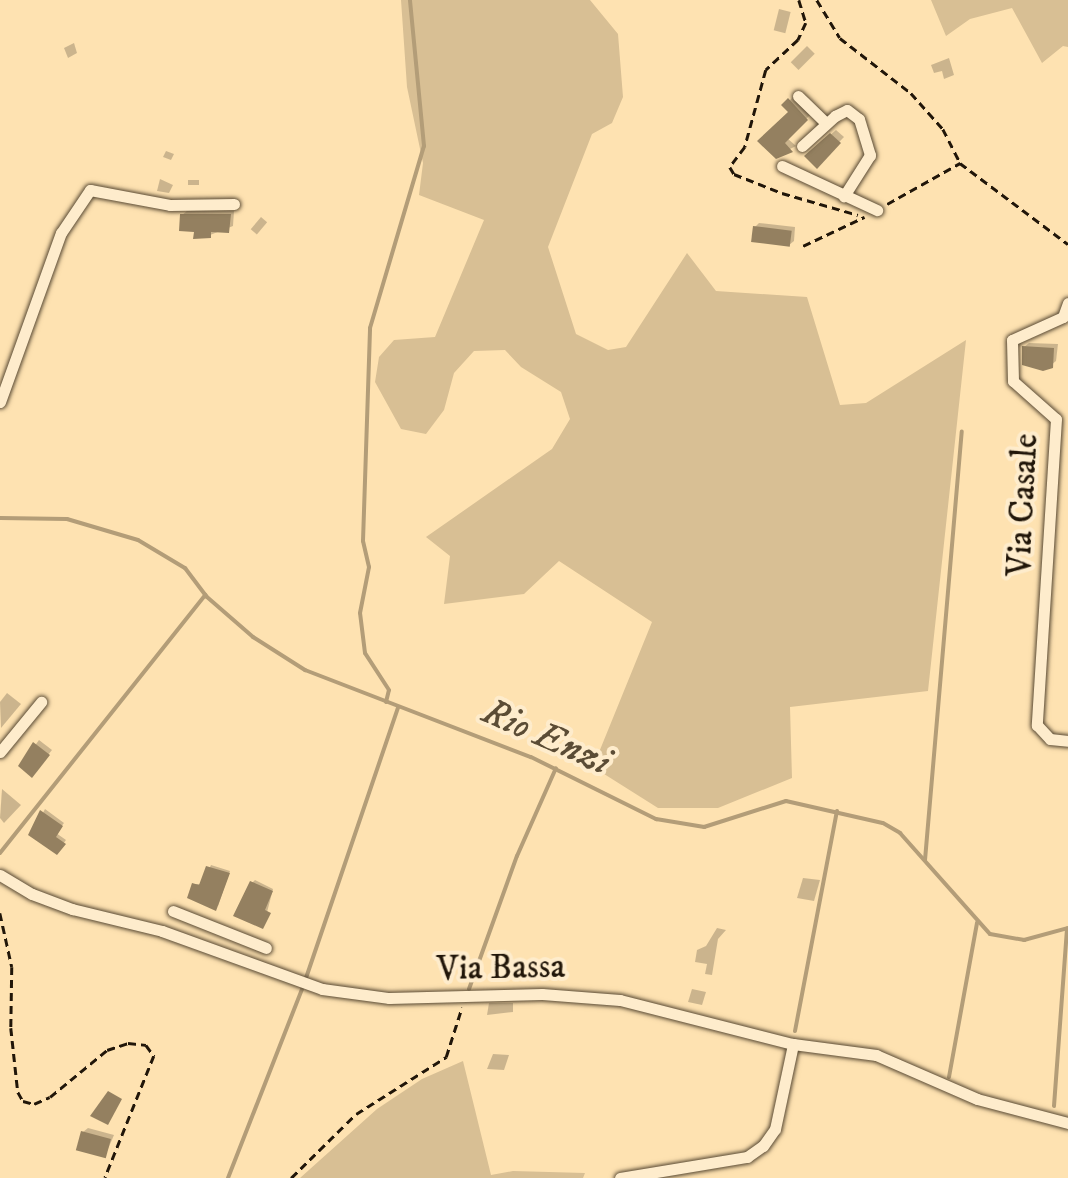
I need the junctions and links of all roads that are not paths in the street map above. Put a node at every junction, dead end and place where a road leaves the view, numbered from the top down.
1 (798, 96) dead end
2 (825, 122) junction
3 (802, 146) dead end
4 (782, 166) dead end
5 (844, 196) junction
6 (234, 204) dead end
7 (877, 210) dead end
8 (1068, 303) edge
9 (0, 402) edge
10 (41, 702) dead end
11 (1068, 741) edge
12 (0, 752) edge
13 (0, 875) edge
14 (174, 911) dead end
15 (220, 930) junction
16 (212, 948) junction
17 (266, 948) dead end
18 (793, 1044) junction
19 (1068, 1123) edge
20 (620, 1178) edge

1 - 2 street
2 - 3 street
2 - 5 street
4 - 5 street
5 - 7 street
6 - 9 street
8 - 11 street, Via Casale
10 - 12 street
13 - 16 street, Via Bassa
14 - 15 street
15 - 16 street
15 - 17 street
16 - 18 street, Via Bassa
18 - 19 street, Via Bassa
18 - 20 street

